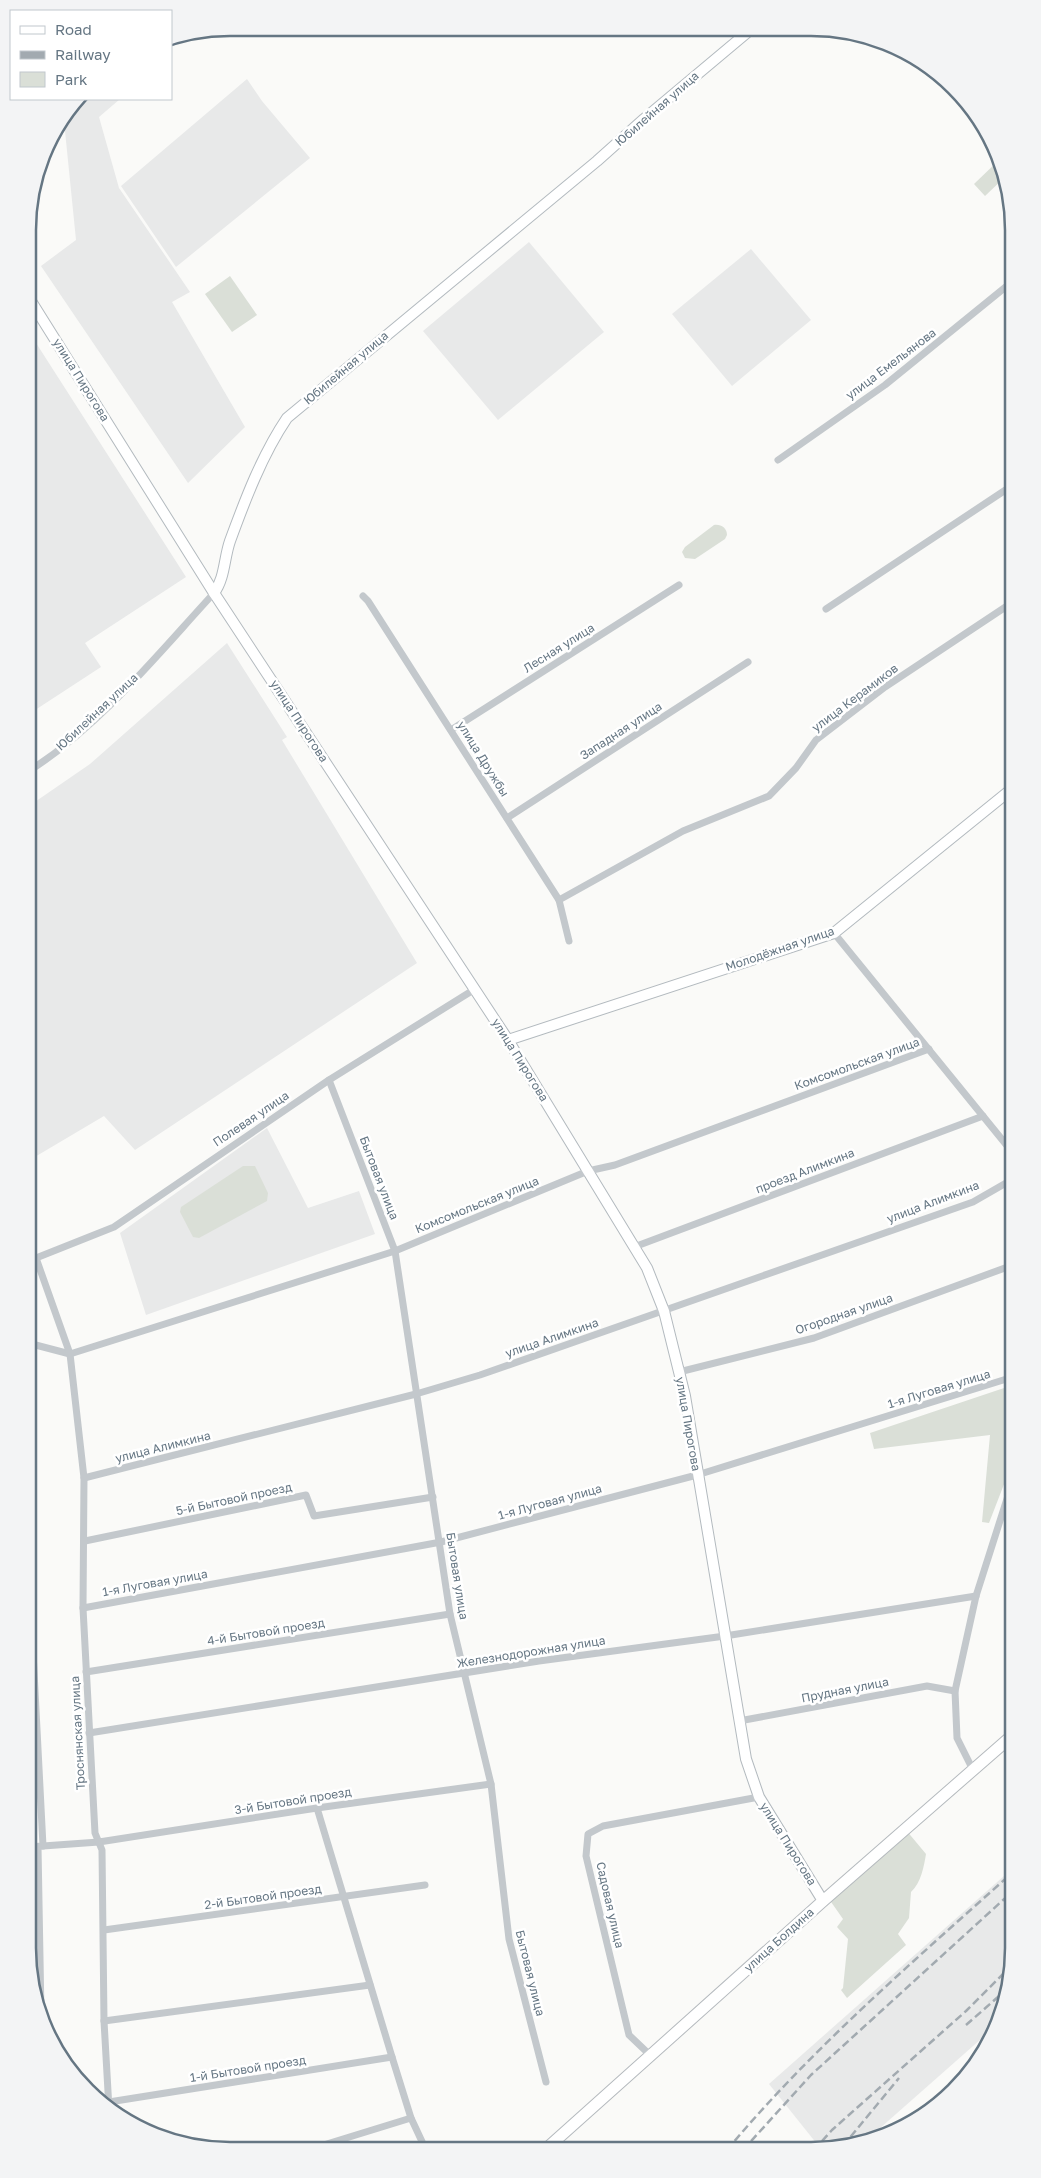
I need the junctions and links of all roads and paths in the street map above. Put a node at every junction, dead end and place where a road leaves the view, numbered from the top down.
1 (743, 36) edge
2 (1005, 288) edge
3 (36, 309) edge
4 (778, 460) dead end
5 (1005, 490) edge
6 (679, 585) dead end
7 (214, 592) junction
8 (363, 596) dead end
9 (1005, 607) edge
10 (826, 609) dead end
11 (748, 662) dead end
12 (451, 730) junction
13 (36, 766) edge
14 (1005, 794) edge
15 (507, 818) junction
16 (559, 900) junction
17 (834, 933) junction
18 (569, 941) dead end
19 (475, 989) junction
20 (508, 1040) junction
21 (929, 1049) junction
22 (329, 1080) junction
23 (983, 1116) junction
24 (1005, 1143) edge
25 (588, 1171) junction
26 (1005, 1184) edge
27 (634, 1247) junction
28 (395, 1251) junction
29 (36, 1258) joint
30 (1005, 1268) edge
31 (664, 1311) junction
32 (36, 1344) edge
33 (70, 1354) junction
34 (679, 1372) junction
35 (1005, 1379) edge
36 (416, 1394) junction
37 (696, 1475) junction
38 (84, 1478) junction
39 (433, 1496) junction
40 (1005, 1505) edge
41 (84, 1541) junction
42 (440, 1542) junction
43 (976, 1596) junction
44 (83, 1608) junction
45 (450, 1614) junction
46 (725, 1636) junction
47 (86, 1672) junction
48 (464, 1674) junction
49 (955, 1691) junction
50 (739, 1721) junction
51 (89, 1733) junction
52 (36, 1734) edge
53 (1005, 1742) edge
54 (973, 1770) junction
55 (490, 1784) junction
56 (759, 1797) junction
57 (317, 1808) junction
58 (99, 1842) junction
59 (36, 1846) edge
60 (41, 1846) junction
61 (425, 1885) dead end
62 (344, 1898) junction
63 (823, 1901) junction
64 (38, 1919) joint
65 (104, 1930) junction
66 (370, 1985) junction
67 (40, 1987) edge
68 (104, 2021) junction
69 (650, 2056) junction
70 (392, 2057) junction
71 (546, 2082) dead end
72 (109, 2099) edge
73 (116, 2105) edge
74 (411, 2118) junction
75 (336, 2142) edge
76 (422, 2142) edge
77 (554, 2142) edge

1 - 7 street, Юбилейная улица
2 - 4 street, улица Емельянова
3 - 7 street, улица Пирогова
5 - 10 street
6 - 12 street, Лесная улица
7 - 13 street, Юбилейная улица
7 - 19 street, улица Пирогова
8 - 12 street, улица Дружбы
9 - 16 street, улица Керамиков
11 - 15 street, Западная улица
12 - 15 street, улица Дружбы
14 - 17 street, Молодёжная улица
15 - 16 street, улица Дружбы
16 - 18 street, улица Дружбы
17 - 20 street, Молодёжная улица
17 - 21 street
19 - 20 street, улица Пирогова
19 - 22 street, Полевая улица
20 - 25 street, улица Пирогова
21 - 23 street
21 - 25 street, Комсомольская улица
22 - 28 street, Бытовая улица
22 - 29 street, Полевая улица
23 - 24 street
23 - 27 street, проезд Алимкина
25 - 27 street, улица Пирогова
25 - 28 street, Комсомольская улица
26 - 31 street, улица Алимкина
27 - 31 street, улица Пирогова
28 - 33 street, Комсомольская улица
28 - 36 street, Бытовая улица
29 - 33 street, Троснянская улица
30 - 34 street, Огородная улица
31 - 34 street, улица Пирогова
31 - 36 street, улица Алимкина
32 - 33 street
33 - 38 street, Троснянская улица
34 - 37 street, улица Пирогова
35 - 37 street, 1-я Луговая улица
36 - 38 street, улица Алимкина
36 - 39 street, Бытовая улица
37 - 42 street, 1-я Луговая улица
37 - 46 street, улица Пирогова
38 - 41 street, Троснянская улица
39 - 41 street, 5-й Бытовой проезд
39 - 42 street, Бытовая улица
40 - 43 street
41 - 44 street, Троснянская улица
42 - 44 street, 1-я Луговая улица
42 - 45 street, Бытовая улица
43 - 46 street, Железнодорожная улица
43 - 49 street
44 - 47 street, Троснянская улица
45 - 47 street, 4-й Бытовой проезд
45 - 48 street, Бытовая улица
46 - 48 street, Железнодорожная улица
46 - 50 street, улица Пирогова
47 - 51 street, Троснянская улица
48 - 51 street, Железнодорожная улица
48 - 55 street, Бытовая улица
49 - 50 street, Прудная улица
49 - 54 street
50 - 56 street, улица Пирогова
51 - 58 street, Троснянская улица
52 - 60 street
53 - 54 main road, улица Болдина
54 - 63 main road, улица Болдина
55 - 57 street, 3-й Бытовой проезд
55 - 71 street, Бытовая улица
56 - 63 street, улица Пирогова
56 - 69 street, Садовая улица
57 - 58 street, 3-й Бытовой проезд
57 - 62 street
58 - 60 street, 3-й Бытовой проезд
58 - 65 street, Троснянская улица
59 - 60 street, 3-й Бытовой проезд
60 - 64 street
61 - 62 street, 2-й Бытовой проезд
62 - 65 street, 2-й Бытовой проезд
62 - 66 street
63 - 69 main road, улица Болдина
64 - 67 street
65 - 68 street, Троснянская улица
66 - 68 street
66 - 70 street
68 - 72 street, Троснянская улица
69 - 77 main road, улица Болдина
70 - 73 street, 1-й Бытовой проезд
70 - 74 street
74 - 75 street
74 - 76 street

